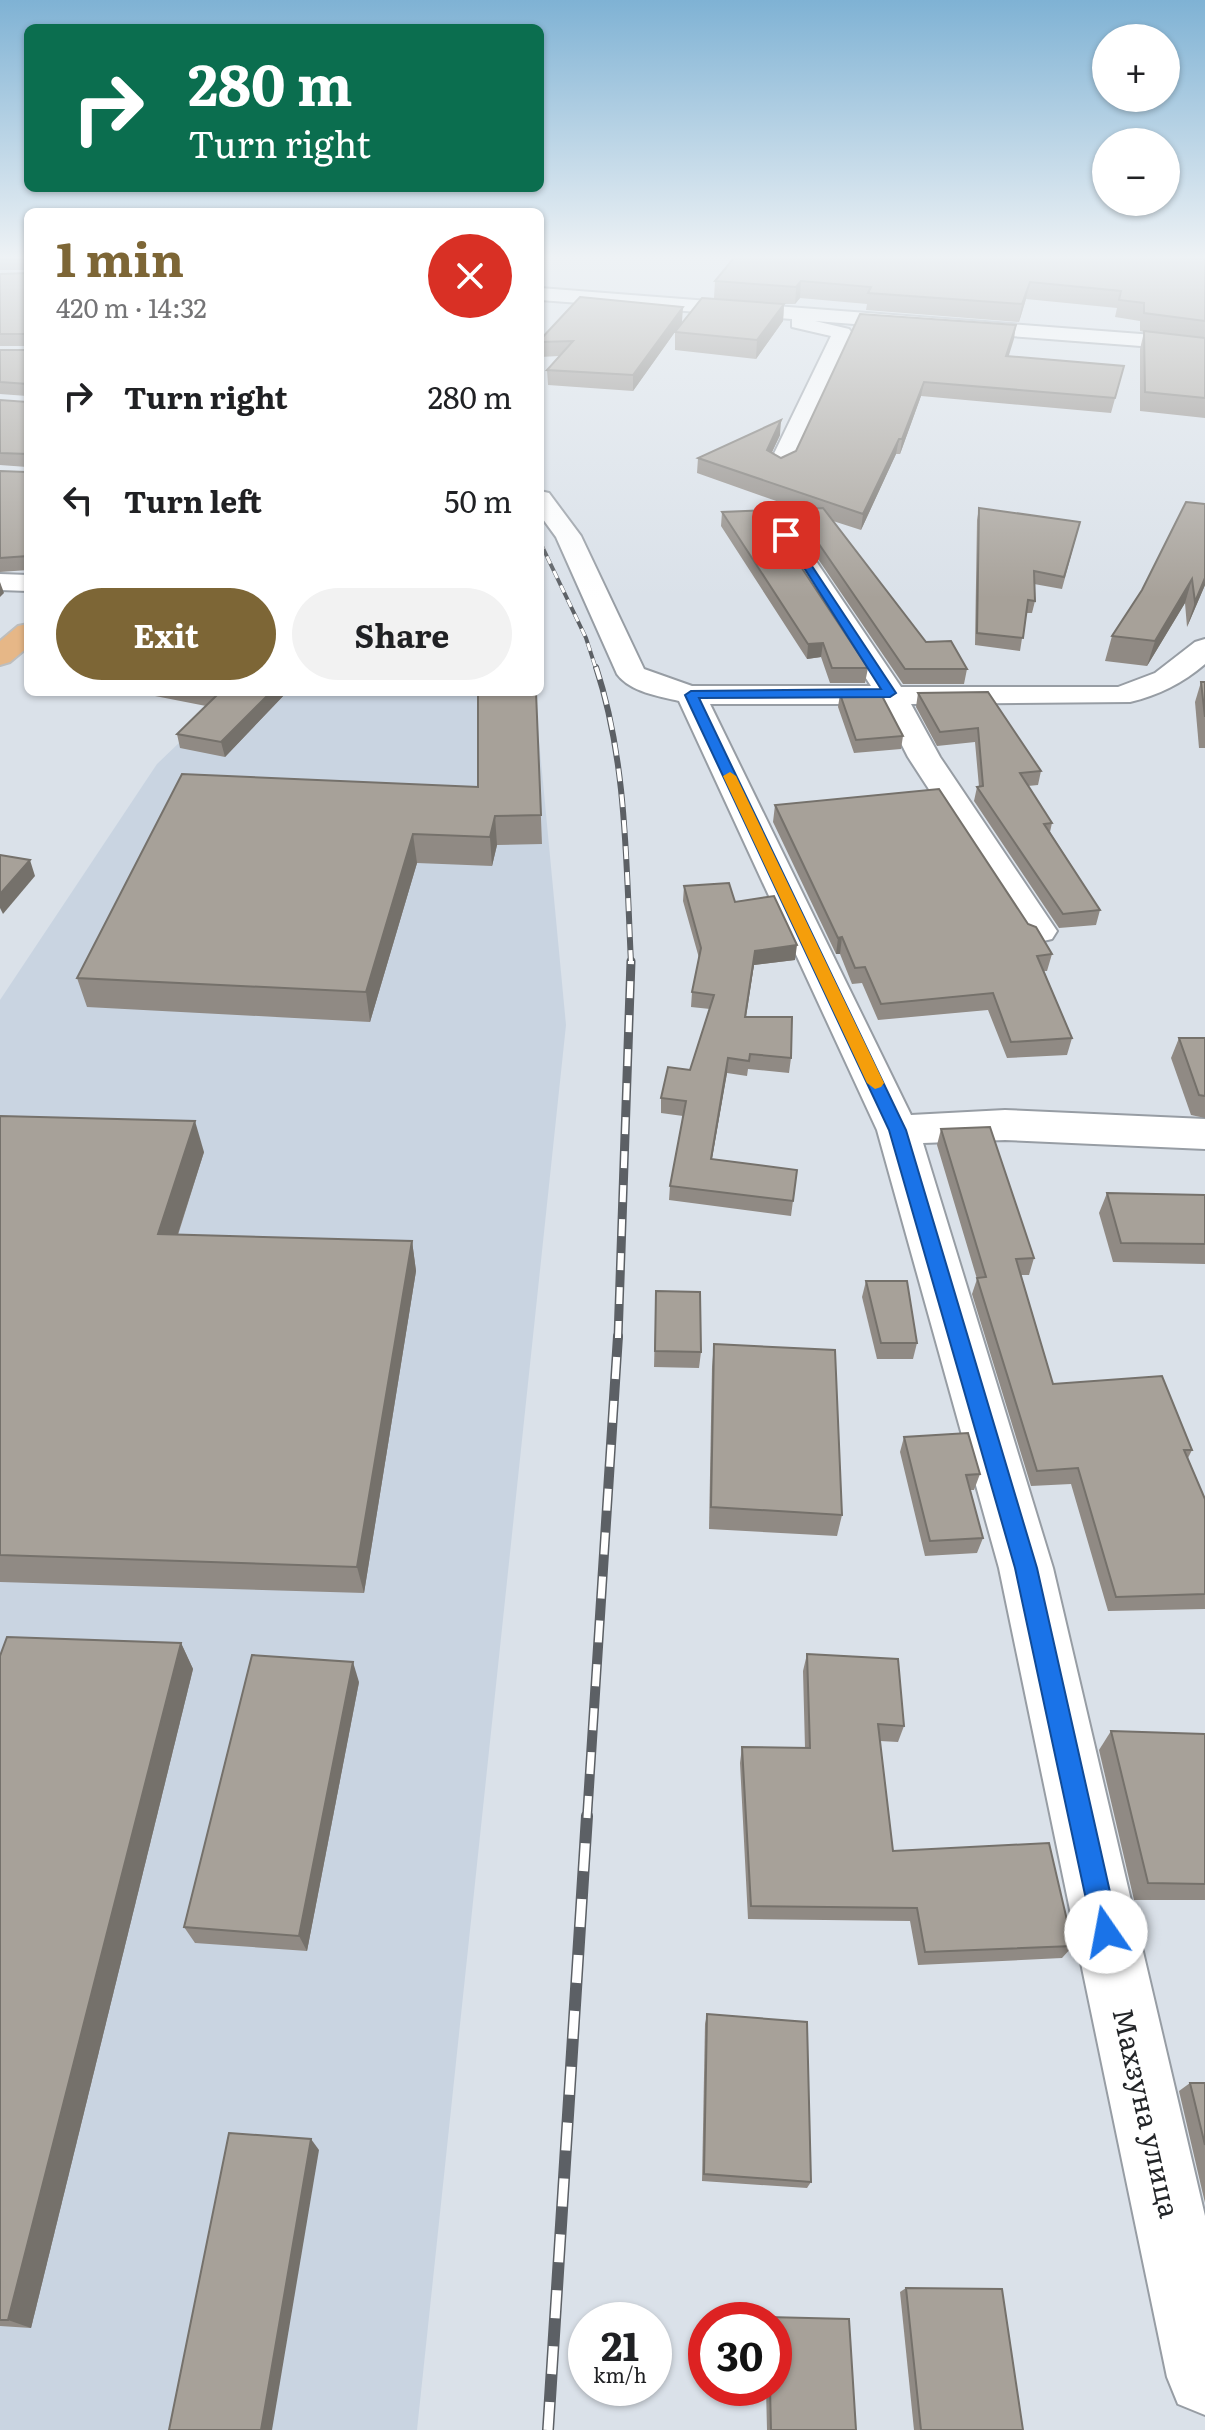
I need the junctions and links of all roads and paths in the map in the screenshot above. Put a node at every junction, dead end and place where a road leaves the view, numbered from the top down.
1 (824, 371) edge
2 (781, 464) edge
3 (544, 503) edge
4 (786, 535) dead end
5 (0, 582) edge
6 (24, 583) edge
7 (24, 635) edge
8 (1205, 648) edge
9 (0, 656) edge
10 (890, 693) junction
11 (691, 695) junction
12 (1039, 931) edge
13 (898, 1130) junction
14 (1205, 1134) edge
15 (1205, 2377) edge

1 - 2 street
3 - 11 street
4 - 10 street
5 - 6 street
7 - 9 main road
8 - 10 street
10 - 11 street
10 - 12 street
11 - 13 street, Махзуна улица
13 - 14 street
13 - 15 street, Махзуна улица

